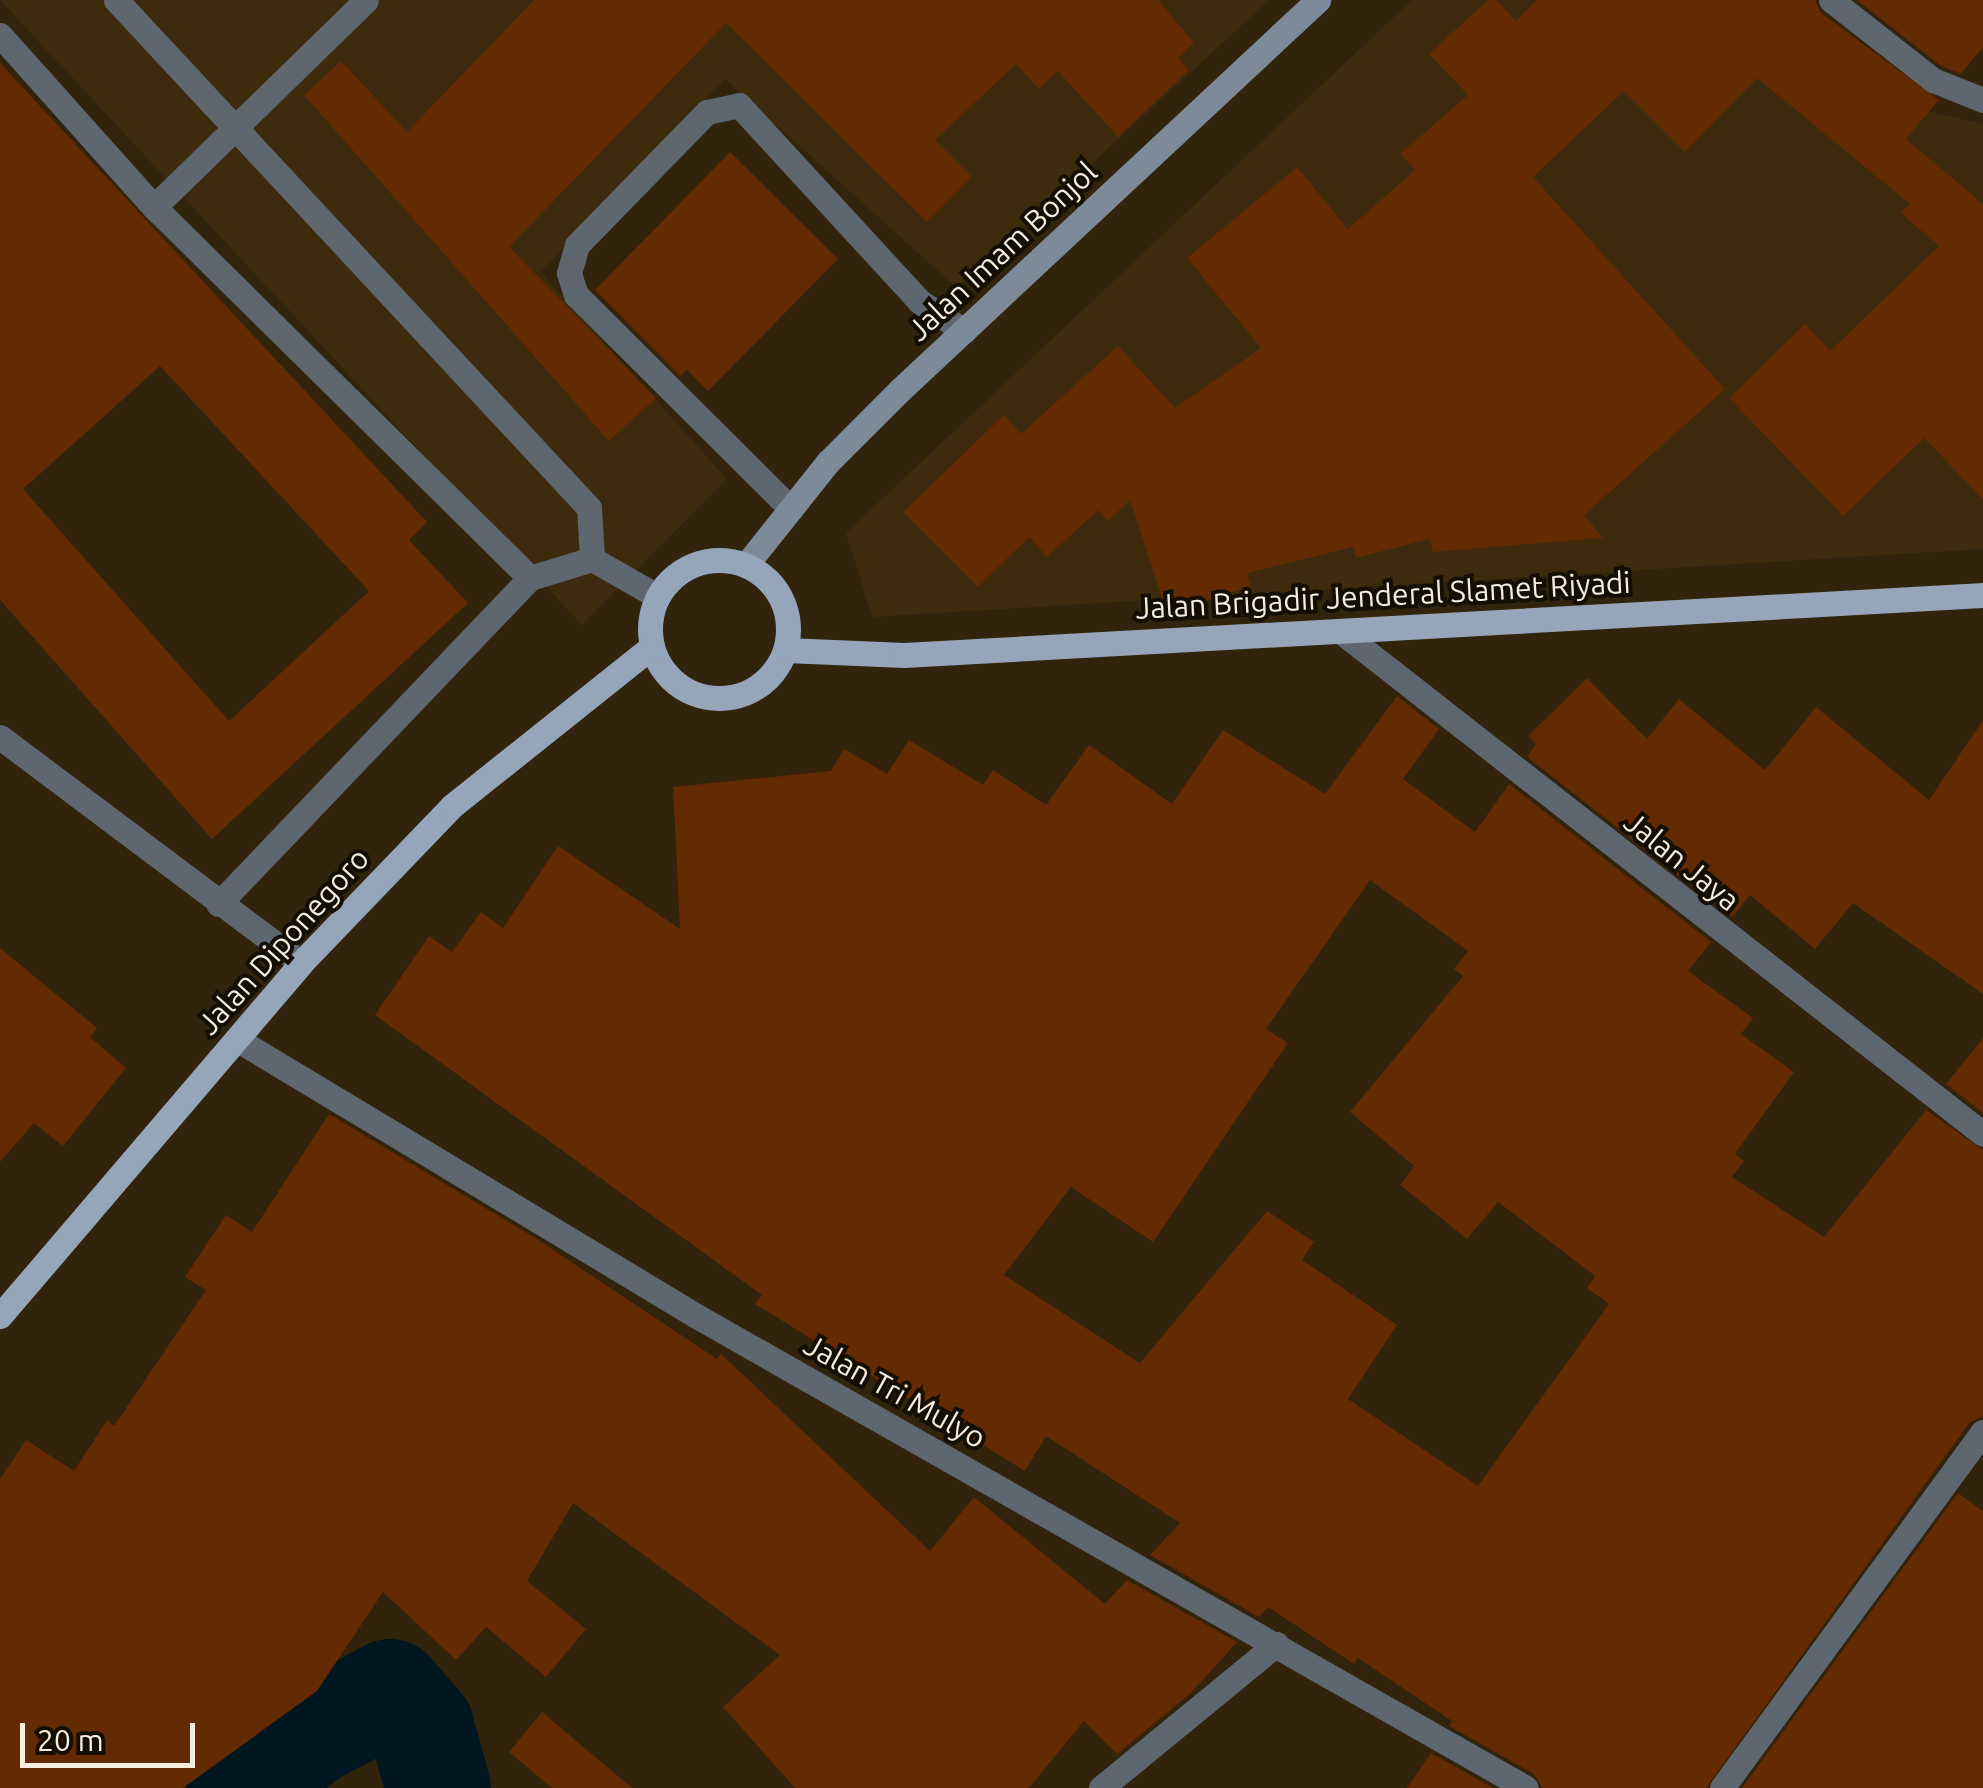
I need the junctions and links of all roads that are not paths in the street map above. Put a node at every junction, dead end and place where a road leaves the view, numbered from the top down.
1 (116, 0) edge
2 (366, 0) edge
3 (1318, 0) edge
4 (1831, 0) edge
5 (0, 35) edge
6 (1983, 100) edge
7 (234, 128) junction
8 (154, 207) junction
9 (964, 330) junction
10 (790, 509) junction
11 (592, 559) junction
12 (746, 565) junction
13 (530, 578) junction
14 (1983, 595) edge
15 (657, 596) junction
16 (1344, 634) junction
17 (652, 647) junction
18 (786, 650) junction
19 (0, 737) edge
20 (219, 904) junction
21 (300, 963) junction
22 (238, 1040) junction
23 (1983, 1134) edge
24 (0, 1316) edge
25 (1983, 1432) edge
26 (1276, 1644) junction
27 (1101, 1788) edge
28 (1526, 1788) edge
29 (1722, 1788) edge

1 - 7 street
2 - 7 street
3 - 9 main road, Jalan Imam Bonjol
4 - 6 street
5 - 8 street
7 - 8 street
7 - 11 street
8 - 13 street
9 - 10 main road, Jalan Imam Bonjol
9 - 10 street
10 - 12 main road, Jalan Imam Bonjol
11 - 13 street
11 - 15 street
12 - 15 main road
12 - 18 main road
13 - 20 street
14 - 16 main road, Jalan Brigadir Jenderal Slamet Riyadi
15 - 17 main road
16 - 18 main road, Jalan Brigadir Jenderal Slamet Riyadi
16 - 23 street, Jalan Jaya
17 - 18 main road
17 - 21 main road, Jalan Diponegoro
19 - 20 street
20 - 21 street
21 - 22 main road, Jalan Diponegoro
22 - 24 main road, Jalan Diponegoro
22 - 26 street, Jalan Tri Mulyo
25 - 29 street
26 - 27 street
26 - 28 street, Jalan Tri Mulyo

